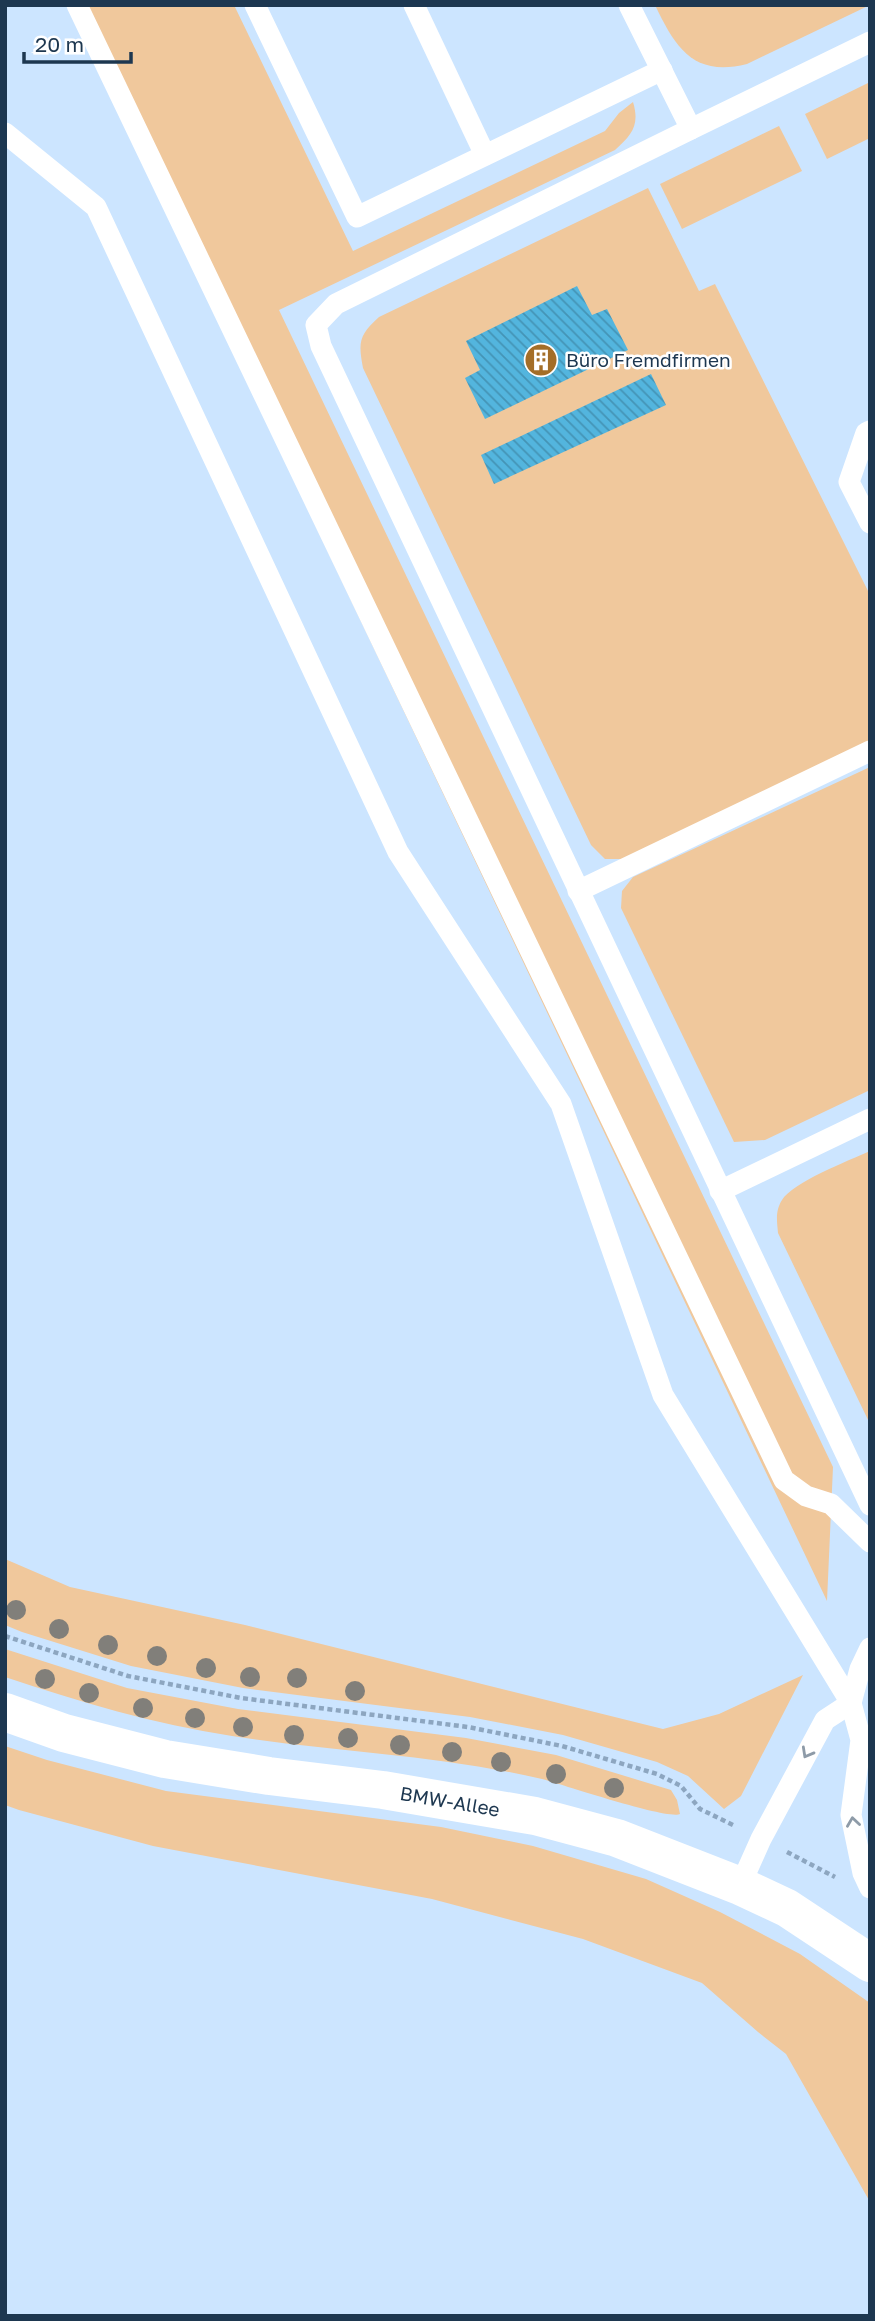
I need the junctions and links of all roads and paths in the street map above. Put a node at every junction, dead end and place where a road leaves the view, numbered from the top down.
1 (78, 5) edge
2 (255, 5) edge
3 (414, 5) edge
4 (629, 5) edge
5 (870, 43) edge
6 (662, 70) junction
7 (691, 129) junction
8 (5, 133) edge
9 (485, 155) junction
10 (870, 431) edge
11 (870, 523) edge
12 (870, 751) edge
13 (578, 891) junction
14 (870, 1119) edge
15 (720, 1191) junction
16 (870, 1505) edge
17 (870, 1542) edge
18 (5, 1636) edge
19 (870, 1648) edge
20 (851, 1703) junction
21 (5, 1713) edge
22 (761, 1839) junction
23 (866, 1881) edge
24 (740, 1886) junction
25 (870, 1963) edge

1 - 17 lane
2 - 9 lane
3 - 9 lane
4 - 6 lane
5 - 7 lane
6 - 7 lane
6 - 9 lane
7 - 13 lane
8 - 20 lane
10 - 11 lane
12 - 13 lane
13 - 15 lane
14 - 15 lane
15 - 16 lane
18 - 22 path
19 - 20 lane
20 -> 22 lane
23 -> 20 lane
21 - 24 main road, BMW-Allee
22 - 23 path
22 - 24 lane
24 - 25 main road, BMW-Allee

